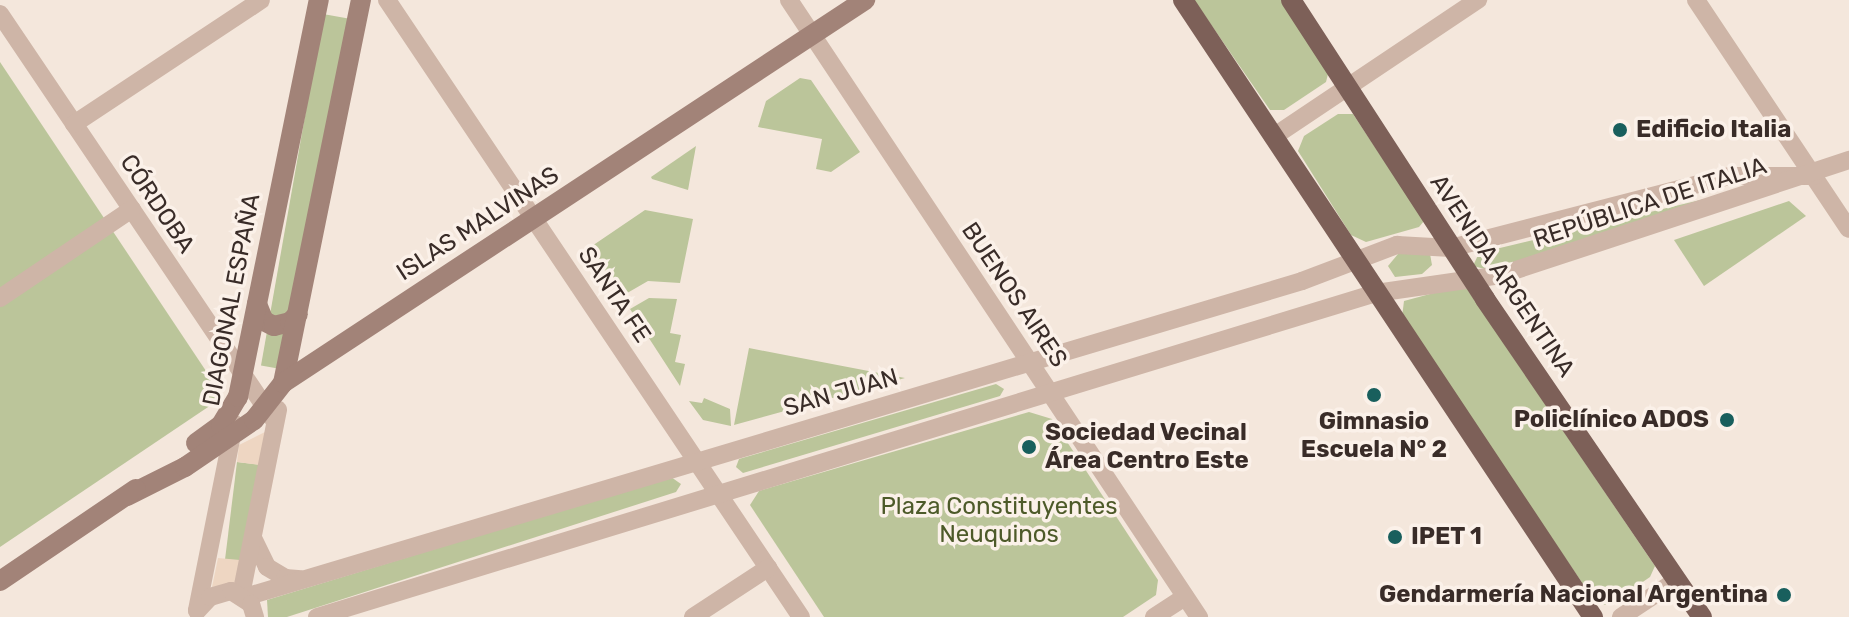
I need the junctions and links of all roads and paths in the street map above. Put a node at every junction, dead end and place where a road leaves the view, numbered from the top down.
1 (261, 0) edge
2 (387, 0) edge
3 (789, 0) edge
4 (865, 0) edge
5 (1183, 0) edge
6 (1291, 0) edge
7 (1478, 0) edge
8 (1696, 0) edge
9 (319, 1) edge
10 (359, 4) edge
11 (0, 14) edge
12 (812, 35) junction
13 (1348, 87) junction
14 (74, 124) junction
15 (1273, 137) junction
16 (1849, 160) edge
17 (1814, 176) junction
18 (132, 209) junction
19 (533, 218) junction
20 (1849, 229) edge
21 (1451, 248) junction
22 (1354, 260) junction
23 (1501, 275) junction
24 (1472, 279) junction
25 (1376, 293) junction
26 (0, 298) edge
27 (1485, 299) junction
28 (257, 304) junction
29 (298, 314) junction
30 (1029, 362) junction
31 (244, 375) junction
32 (283, 383) junction
33 (1048, 389) junction
34 (238, 397) junction
35 (271, 414) junction
36 (232, 435) junction
37 (696, 460) junction
38 (718, 493) junction
39 (127, 496) junction
40 (253, 536) junction
41 (768, 568) junction
42 (304, 579) junction
43 (1677, 580) junction
44 (0, 581) edge
45 (243, 596) junction
46 (1185, 597) junction
47 (196, 614) edge
48 (255, 617) edge
49 (317, 617) edge
50 (693, 617) edge
51 (801, 617) edge
52 (1154, 617) edge
53 (1199, 617) edge
54 (1593, 617) edge
55 (1621, 617) edge
56 (1702, 617) edge

1 - 14 street
2 - 19 street, SANTA FE
3 - 12 street, BUENOS AIRES
4 - 12 main road, ISLAS MALVINAS
5 - 15 main road
6 - 13 main road, AVENIDA ARGENTINA
7 - 13 street
8 - 17 street
9 - 28 main road, DIAGONAL ESPAÑA
10 - 29 main road
11 - 14 street, CÓRDOBA
12 - 19 main road, ISLAS MALVINAS
12 - 30 street, BUENOS AIRES
13 - 15 street
13 - 21 main road, AVENIDA ARGENTINA
14 - 18 street, CÓRDOBA
15 - 22 main road
16 - 17 street, REPÚBLICA DE ITALIA
17 - 20 street
17 - 21 street, REPÚBLICA DE ITALIA
17 - 23 street, REPÚBLICA DE ITALIA
18 - 26 street
18 - 31 street, CÓRDOBA
19 - 32 main road, ISLAS MALVINAS
19 - 37 street, SANTA FE
21 - 22 street, SAN JUAN
21 - 24 main road, AVENIDA ARGENTINA
22 - 25 main road
22 - 30 street, SAN JUAN
23 - 24 street, REPÚBLICA DE ITALIA
23 - 27 street
24 - 25 street, REPÚBLICA DE ITALIA
24 - 27 main road, AVENIDA ARGENTINA
25 - 33 street
25 - 54 main road
27 - 43 main road, AVENIDA ARGENTINA
28 - 29 main road
28 - 31 main road, DIAGONAL ESPAÑA
29 - 32 main road
30 - 33 street, BUENOS AIRES
30 - 37 street, SAN JUAN
31 - 34 main road, DIAGONAL ESPAÑA
31 - 35 street, CÓRDOBA
32 - 35 main road, ISLAS MALVINAS
33 - 38 street
33 - 46 street, BUENOS AIRES
34 - 36 street, DIAGONAL ESPAÑA
34 - 39 main road, ISLAS MALVINAS
35 - 36 main road, ISLAS MALVINAS
35 - 40 street
36 - 39 main road, ISLAS MALVINAS
36 - 47 street, DIAGONAL ESPAÑA
37 - 38 street, SANTA FE
37 - 42 street, SAN JUAN
38 - 41 street, SANTA FE
38 - 49 street
39 - 44 main road, ISLAS MALVINAS
40 - 42 street
40 - 45 street
41 - 50 street
41 - 51 street, SANTA FE
42 - 45 street, SAN JUAN
43 - 55 street
43 - 56 main road, AVENIDA ARGENTINA
45 - 47 street, DIAGONAL ESPAÑA
45 - 48 street
46 - 52 street
46 - 53 street, BUENOS AIRES

